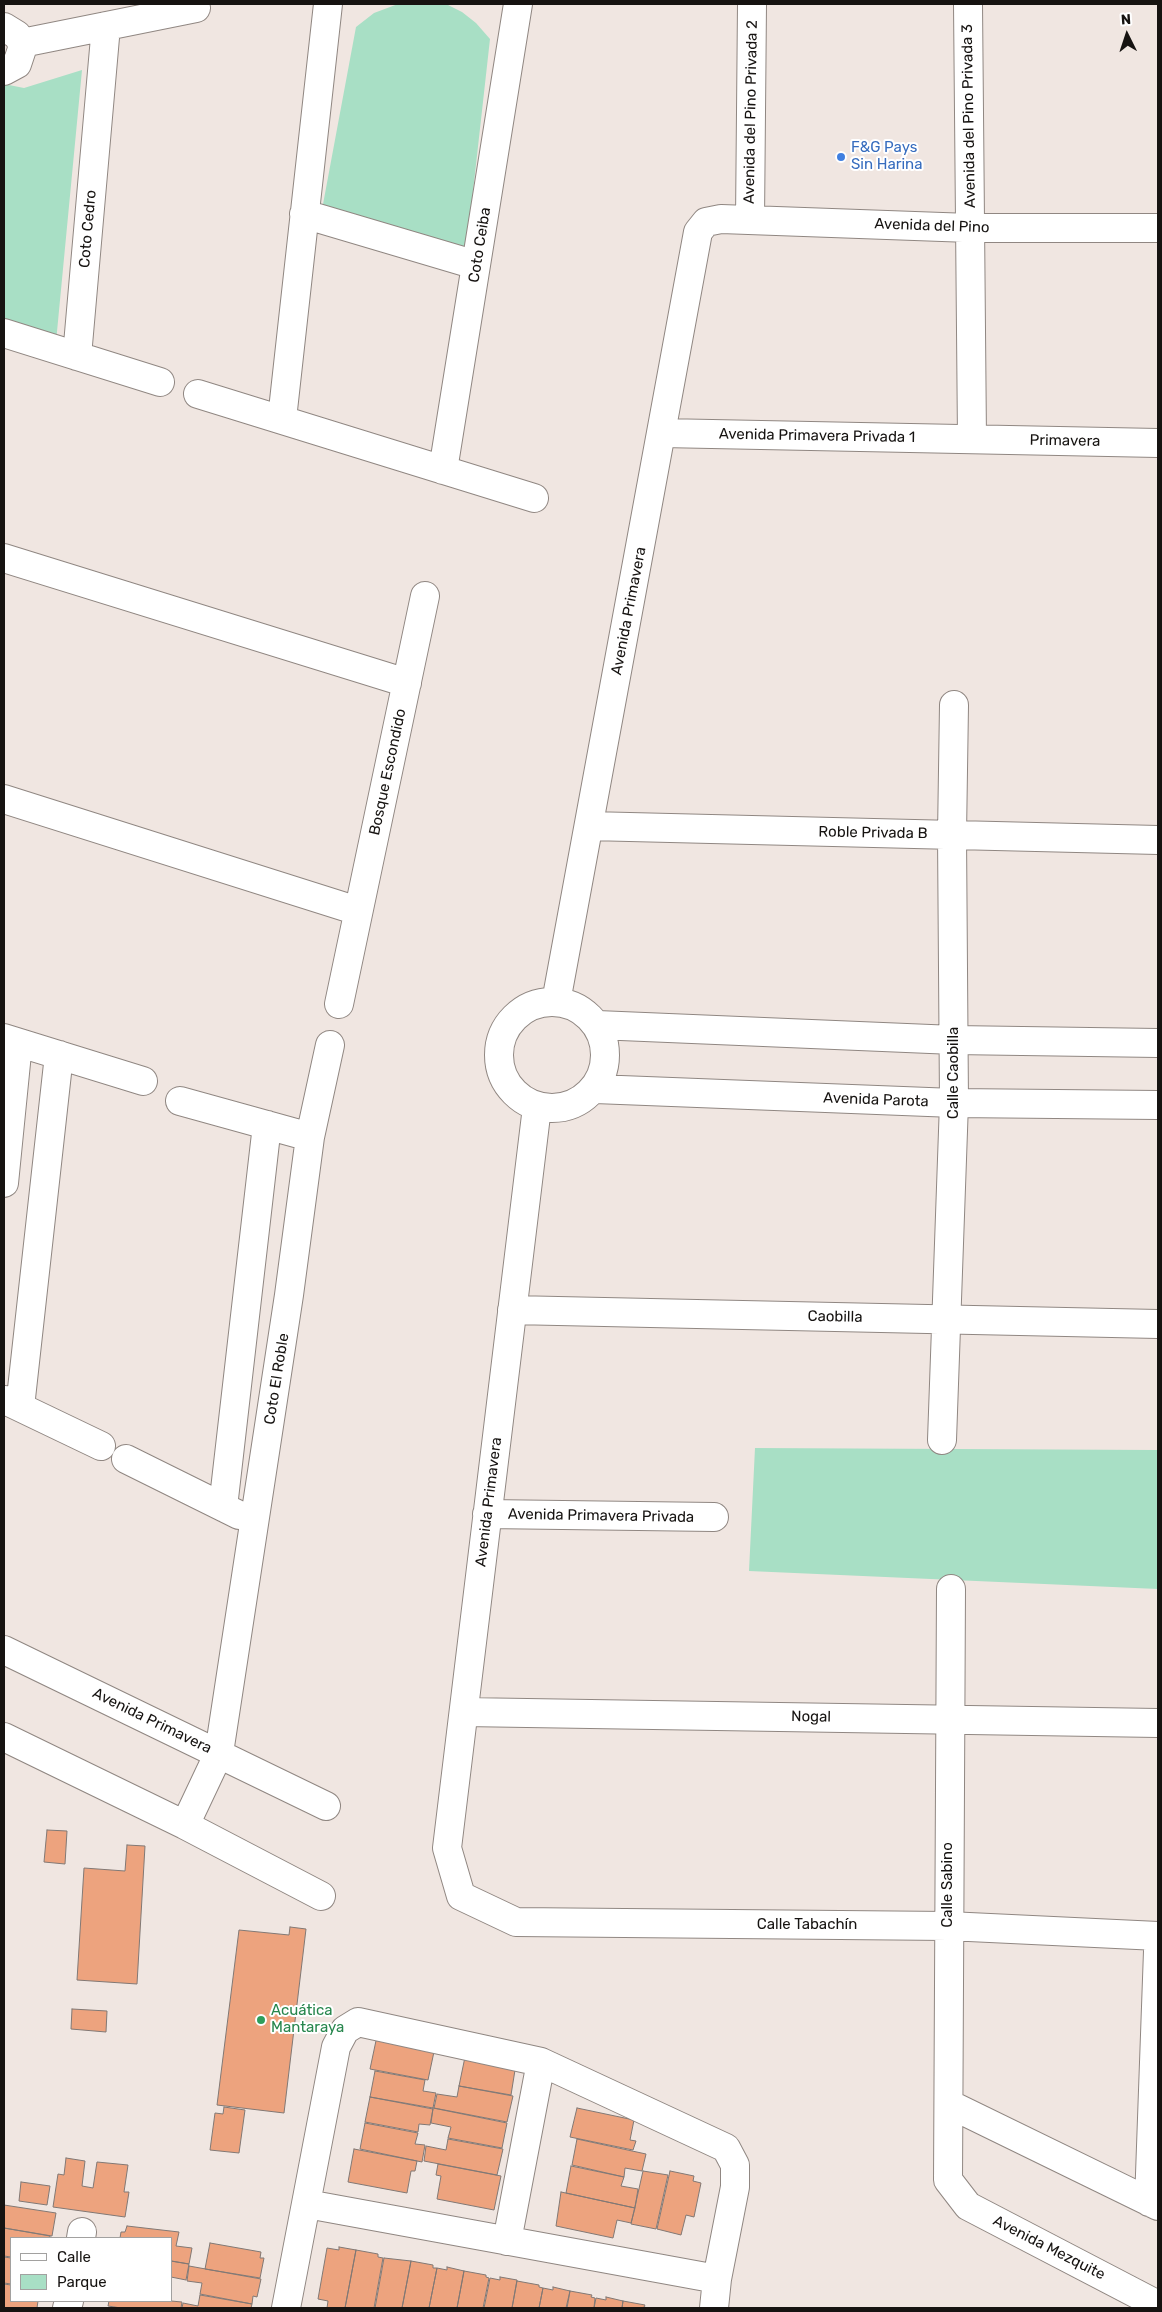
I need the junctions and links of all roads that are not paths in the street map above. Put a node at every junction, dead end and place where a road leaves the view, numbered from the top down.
1 (328, 4) edge
2 (752, 4) edge
3 (968, 4) edge
4 (196, 8) dead end
5 (511, 9) edge
6 (10, 25) edge
7 (106, 26) junction
8 (4, 71) edge
9 (304, 214) junction
10 (750, 220) junction
11 (706, 222) joint
12 (970, 228) junction
13 (1158, 228) edge
14 (476, 265) junction
15 (4, 333) edge
16 (77, 356) junction
17 (160, 382) dead end
18 (198, 394) dead end
19 (282, 419) junction
20 (662, 433) junction
21 (972, 439) junction
22 (1158, 443) edge
23 (443, 470) junction
24 (534, 498) dead end
25 (4, 558) edge
26 (425, 596) dead end
27 (407, 683) junction
28 (954, 705) dead end
29 (4, 798) edge
30 (589, 826) junction
31 (952, 835) junction
32 (1158, 840) edge
33 (358, 911) junction
34 (556, 1002) junction
35 (339, 1004) dead end
36 (598, 1026) junction
37 (11, 1040) edge
38 (954, 1040) junction
39 (1158, 1044) edge
40 (330, 1045) dead end
41 (59, 1055) junction
42 (143, 1081) dead end
43 (595, 1090) junction
44 (180, 1101) dead end
45 (954, 1102) junction
46 (1158, 1105) edge
47 (537, 1107) junction
48 (268, 1125) junction
49 (310, 1137) junction
50 (4, 1183) edge
51 (512, 1310) junction
52 (946, 1320) junction
53 (1158, 1324) edge
54 (12, 1403) edge
55 (942, 1440) dead end
56 (101, 1446) dead end
57 (126, 1459) dead end
58 (223, 1507) junction
59 (487, 1514) junction
60 (714, 1517) dead end
61 (254, 1523) junction
62 (951, 1589) dead end
63 (4, 1650) edge
64 (464, 1712) junction
65 (949, 1719) junction
66 (1158, 1723) edge
67 (4, 1737) edge
68 (219, 1754) junction
69 (326, 1806) dead end
70 (185, 1825) junction
71 (321, 1896) dead end
72 (461, 1896) joint
73 (948, 1926) junction
74 (1158, 1936) edge
75 (1158, 1951) edge
76 (541, 2062) junction
77 (949, 2104) junction
78 (948, 2180) joint
79 (307, 2204) junction
80 (1154, 2204) edge
81 (507, 2241) junction
82 (717, 2279) junction
83 (1158, 2305) edge
84 (286, 2308) edge
85 (714, 2308) edge

1 - 9 street
2 - 10 street, Avenida del Pino Privada 2
3 - 12 street, Avenida del Pino Privada 3
4 - 7 street
5 - 14 street, Coto Ceiba
6 - 7 street
6 - 8 street
7 - 16 street, Coto Cedro
9 - 14 street
9 - 19 street
10 - 11 street, Avenida del Pino
10 - 12 street, Avenida del Pino
11 - 20 street, Avenida Primavera
12 - 13 street, Avenida del Pino
12 - 21 street, Avenida del Pino Privada 3
14 - 23 street, Coto Ceiba
15 - 16 street
16 - 17 street
18 - 19 street
19 - 23 street
20 - 21 street, Avenida Primavera Privada 1
20 - 30 street, Avenida Primavera
21 - 22 street, Primavera
23 - 24 street
25 - 27 street
26 - 27 street, Bosque Escondido
27 - 33 street, Bosque Escondido
28 - 31 street, Calle Caobilla
29 - 33 street
30 - 31 street, Roble Privada B
30 - 34 street, Avenida Primavera
31 - 32 street, Roble Privada B
31 - 38 street, Calle Caobilla
33 - 35 street, Bosque Escondido
34 - 36 street
34 - 47 street
36 - 38 street
36 - 43 street
37 - 41 street
37 - 50 street
38 - 39 street
38 - 45 street, Calle Caobilla
40 - 49 street, Coto El Roble
41 - 42 street
41 - 54 street
43 - 45 street, Avenida Parota
43 - 47 street
44 - 48 street
45 - 46 street, Avenida Parota
45 - 52 street, Calle Caobilla
47 - 51 street, Avenida Primavera
48 - 49 street
48 - 58 street
49 - 61 street, Coto El Roble
51 - 52 street, Caobilla
51 - 59 street, Avenida Primavera
52 - 53 street, Caobilla
52 - 55 street, Calle Caobilla
54 - 56 street
57 - 58 street
58 - 61 street
59 - 60 street, Avenida Primavera Privada
59 - 64 street, Avenida Primavera
61 - 68 street, Coto El Roble
62 - 65 street, Calle Sabino
63 - 68 street, Avenida Primavera
64 - 65 street, Nogal
64 - 72 street, Avenida Primavera
65 - 66 street, Nogal
65 - 73 street, Calle Sabino
67 - 70 street
68 - 69 street, Avenida Primavera
68 - 70 street
70 - 71 street
72 - 73 street, Calle Tabachín
73 - 74 street, Calle Tabachín
73 - 77 street, Calle Sabino
75 - 80 street
76 - 79 street
76 - 81 street
76 - 82 street
77 - 78 street, Calle Sabino
77 - 80 street
78 - 83 street, Avenida Mezquite
79 - 81 street
79 - 84 street
81 - 82 street
82 - 85 street

